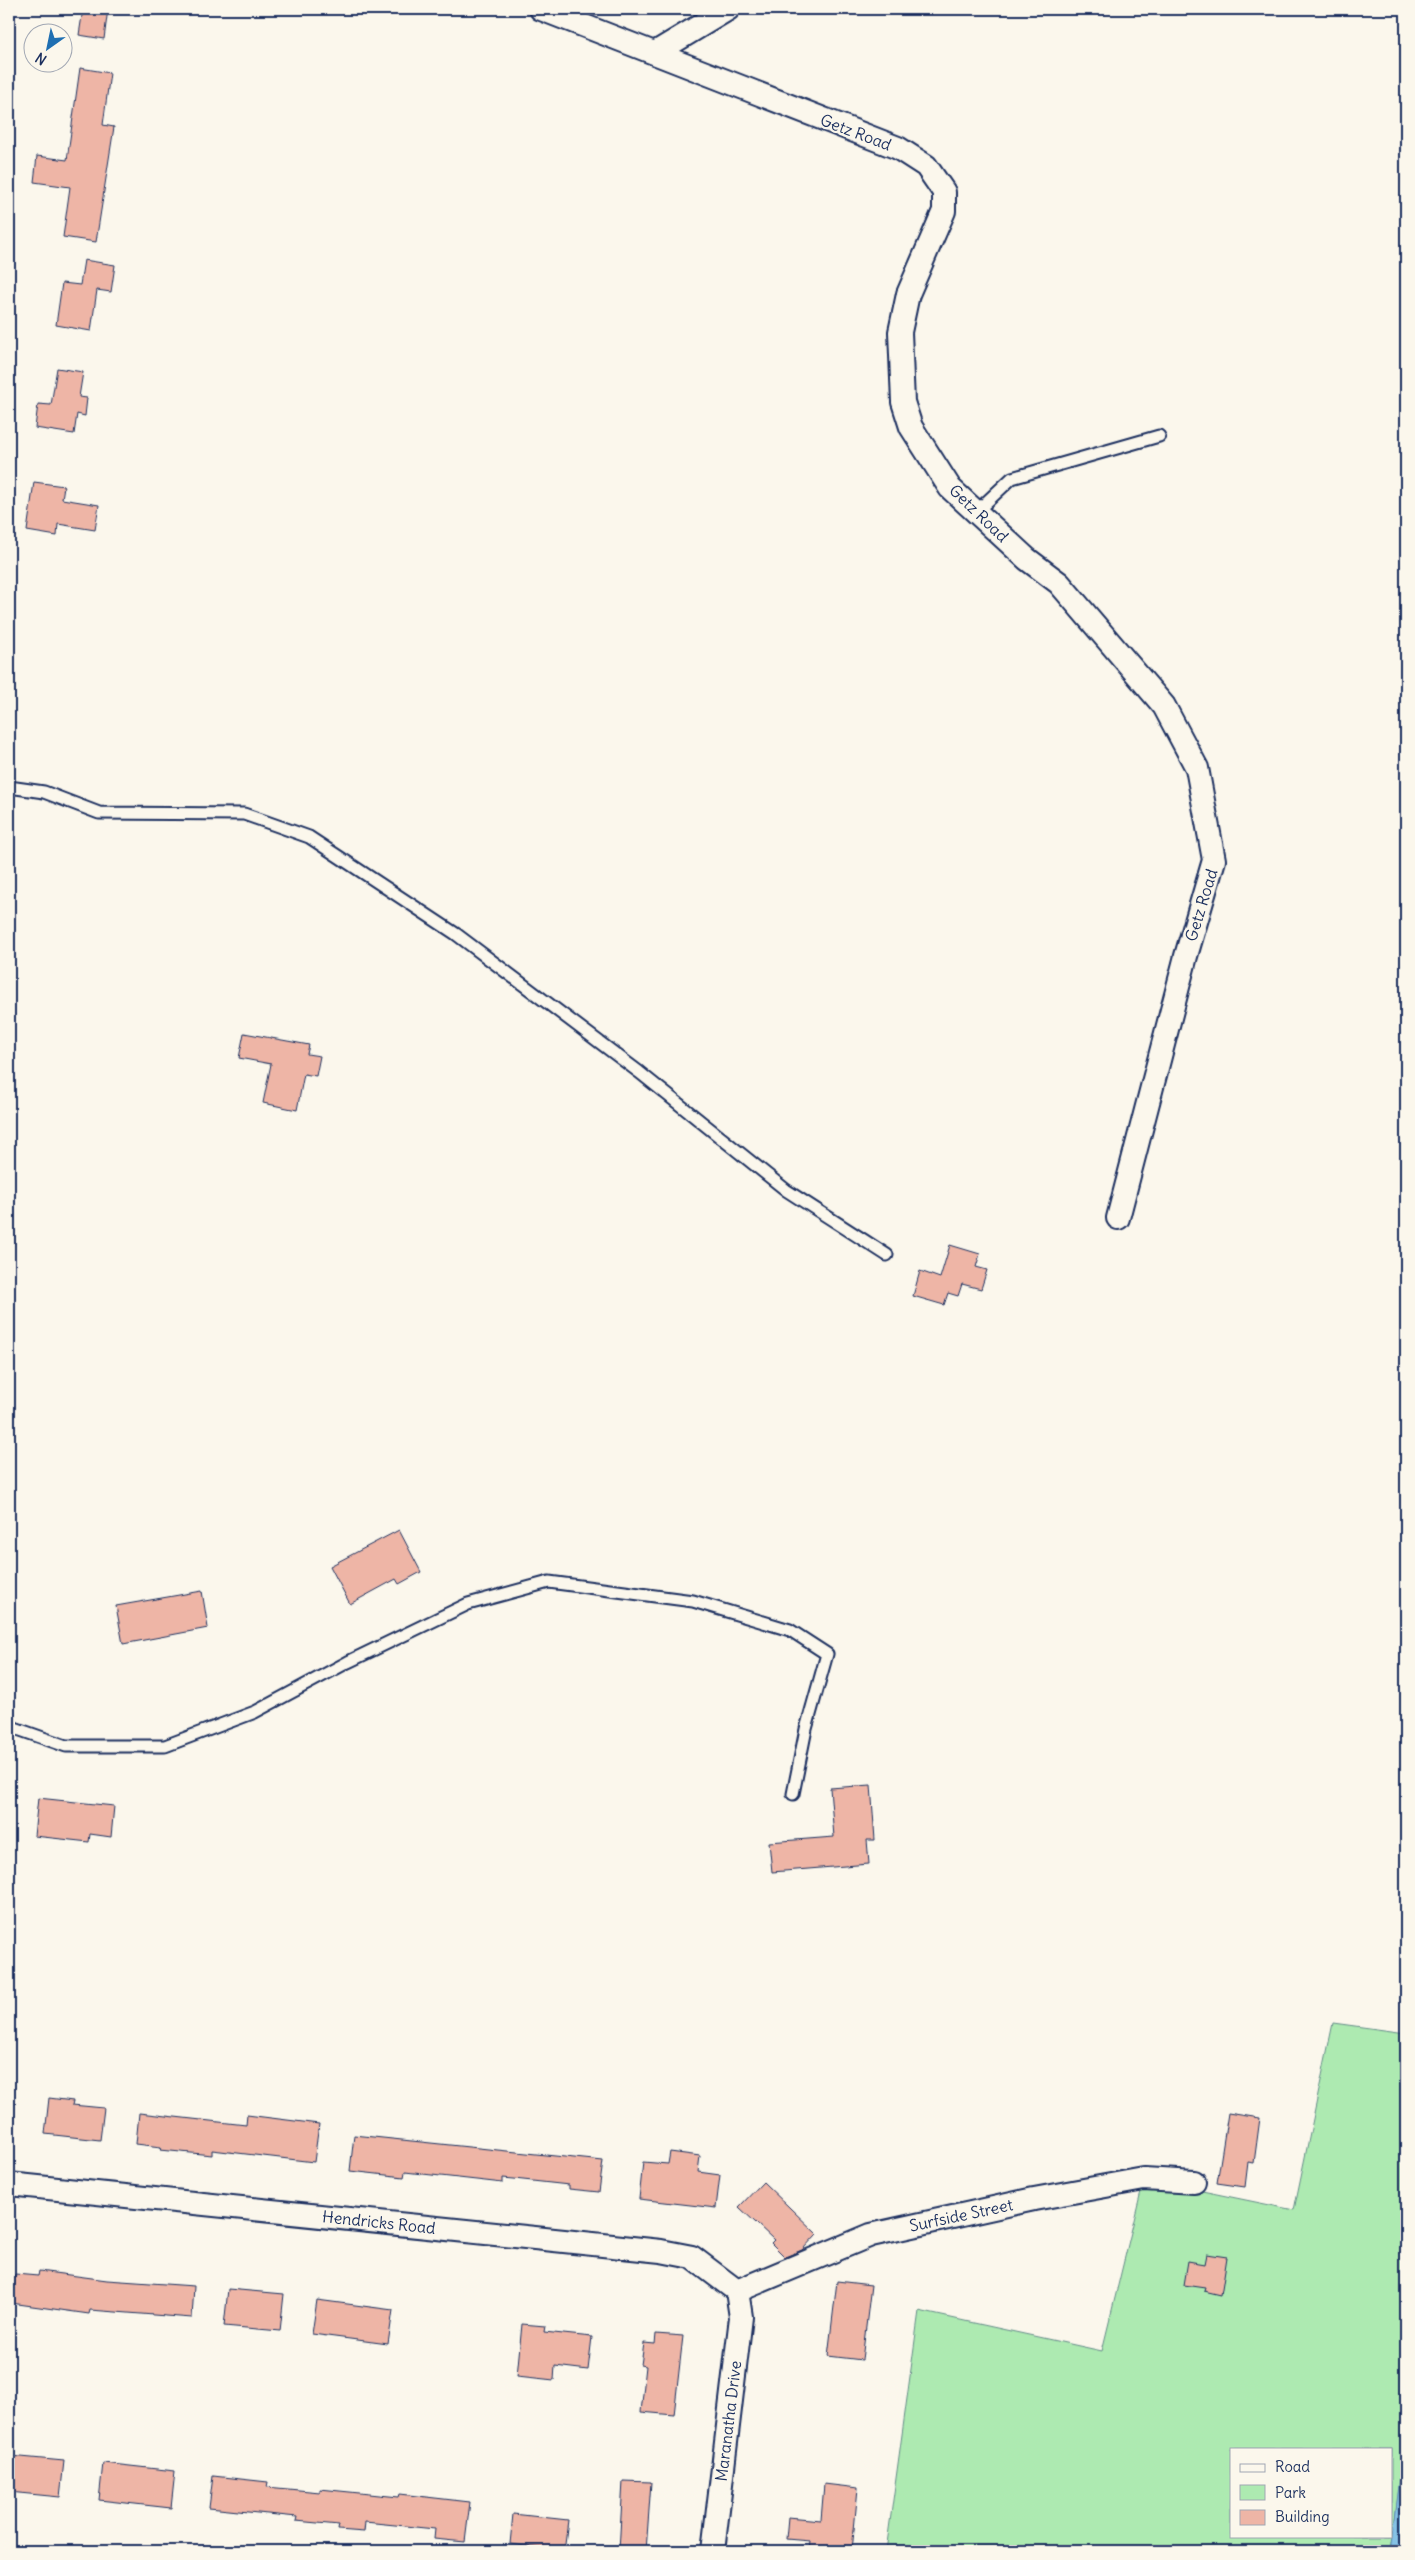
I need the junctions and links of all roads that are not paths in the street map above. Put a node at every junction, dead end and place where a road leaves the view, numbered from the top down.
1 (541, 9) edge
2 (728, 9) edge
3 (655, 53) junction
4 (1159, 436) dead end
5 (976, 512) junction
6 (9, 787) edge
7 (1118, 1218) dead end
8 (887, 1255) dead end
9 (9, 1726) edge
10 (793, 1794) dead end
11 (1194, 2182) dead end
12 (9, 2184) edge
13 (737, 2291) junction
14 (713, 2551) edge

1 - 3 street, Getz Road
2 - 3 street
3 - 5 street, Getz Road
4 - 5 lane
5 - 7 street, Getz Road
6 - 8 lane
9 - 10 lane
11 - 13 street, Surfside Street
12 - 13 street, Hendricks Road
13 - 14 street, Maranatha Drive

